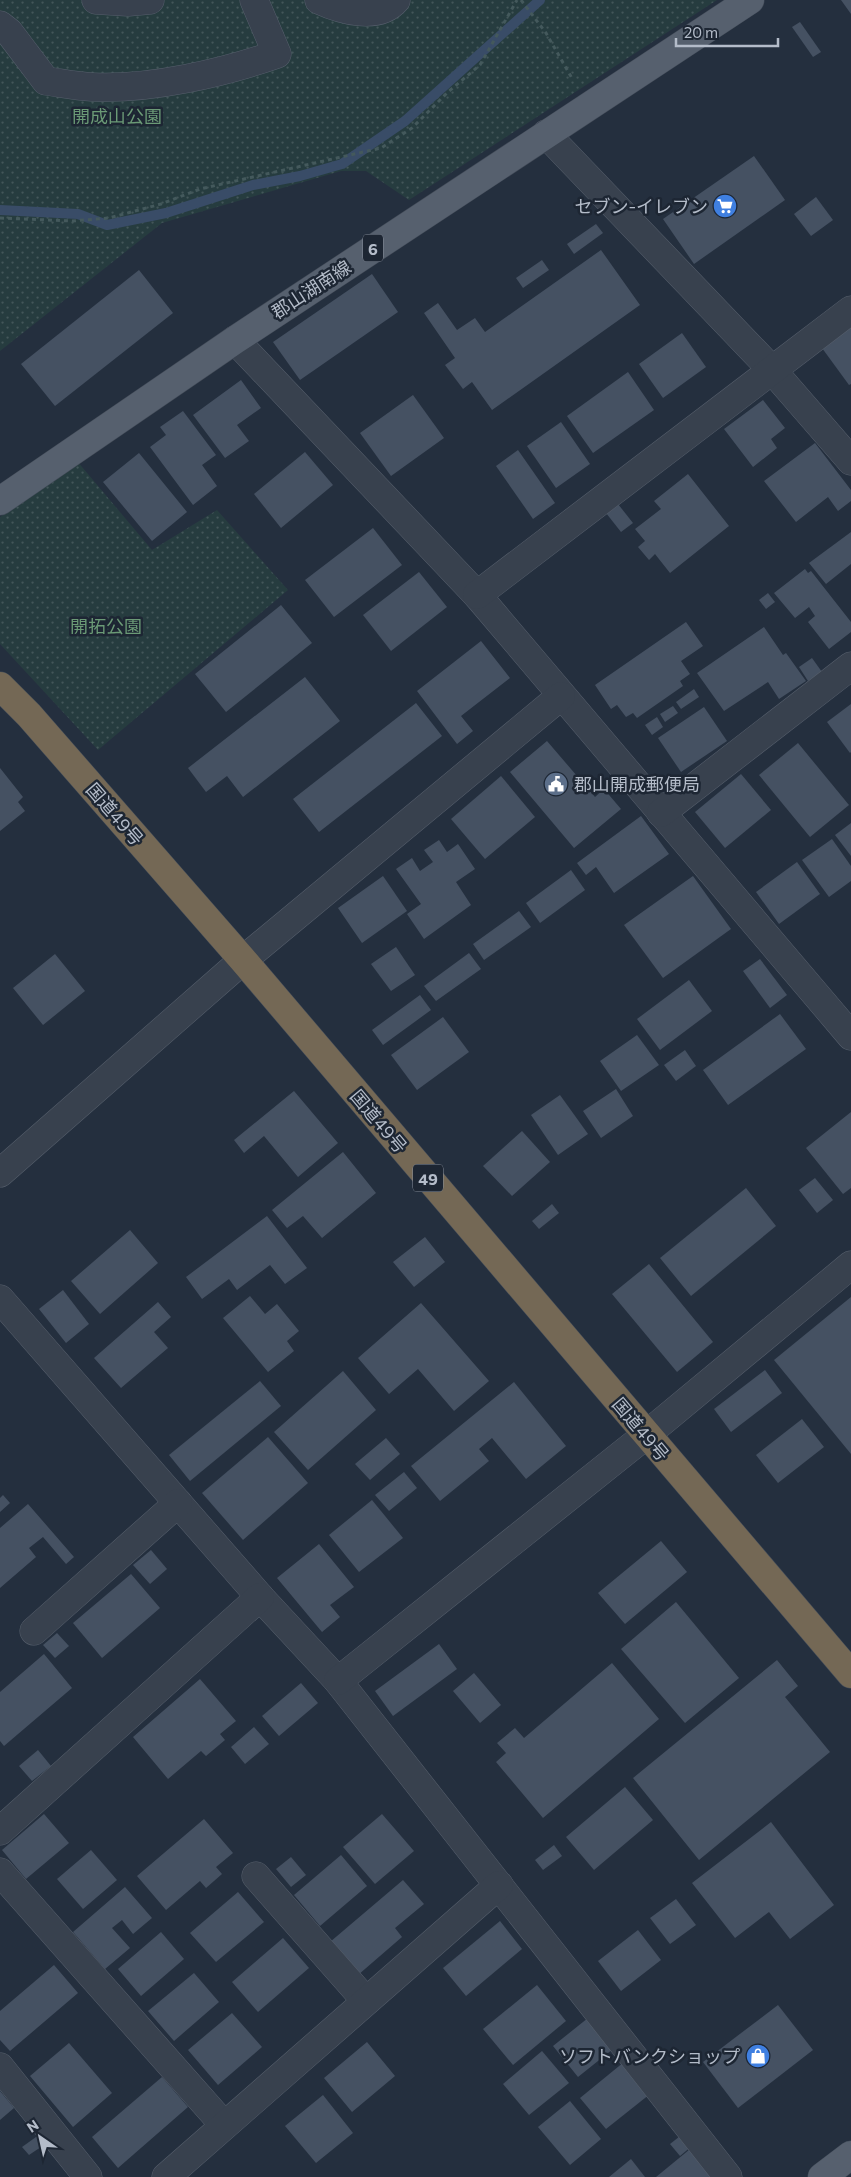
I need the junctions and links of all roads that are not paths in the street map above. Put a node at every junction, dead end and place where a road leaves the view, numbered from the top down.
1 (96, 0) edge
2 (150, 0) edge
3 (254, 0) edge
4 (319, 0) edge
5 (396, 0) edge
6 (750, 0) edge
7 (0, 25) edge
8 (546, 134) junction
9 (851, 310) edge
10 (234, 340) junction
11 (772, 370) junction
12 (849, 456) edge
13 (0, 501) edge
14 (477, 596) junction
15 (851, 666) edge
16 (0, 686) edge
17 (561, 696) junction
18 (661, 813) junction
19 (243, 960) junction
20 (851, 1036) edge
21 (0, 1173) edge
22 (851, 1265) edge
23 (0, 1299) edge
24 (646, 1435) junction
25 (178, 1503) junction
26 (260, 1597) junction
27 (34, 1631) dead end
28 (851, 1674) edge
29 (338, 1681) junction
30 (0, 1831) edge
31 (0, 1872) edge
32 (256, 1876) dead end
33 (499, 1885) junction
34 (366, 2001) junction
35 (0, 2067) edge
36 (224, 2125) junction
37 (851, 2156) edge
38 (88, 2177) edge
39 (166, 2177) edge
40 (728, 2177) edge
41 (822, 2177) edge

1 - 2 street
3 - 7 street
4 - 5 street
6 - 8 main road, 郡山湖南線 / 6
8 - 10 main road, 郡山湖南線 / 6
8 - 11 street
9 - 11 street
10 - 13 main road, 郡山湖南線 / 6
10 - 14 street
11 - 12 street
11 - 14 street
14 - 17 street
15 - 18 street
16 - 19 highway, 国道49号 / 49
17 - 18 street
17 - 19 street
18 - 20 street
19 - 21 street
19 - 24 highway, 国道49号 / 49
22 - 24 street
23 - 25 street
24 - 28 highway, 国道49号 / 49
24 - 29 street
25 - 26 street
25 - 27 street
26 - 29 street
26 - 30 street
29 - 33 street
31 - 36 street
32 - 34 street
33 - 34 street
33 - 40 street
34 - 36 street
35 - 38 street
36 - 39 street
37 - 41 main road

